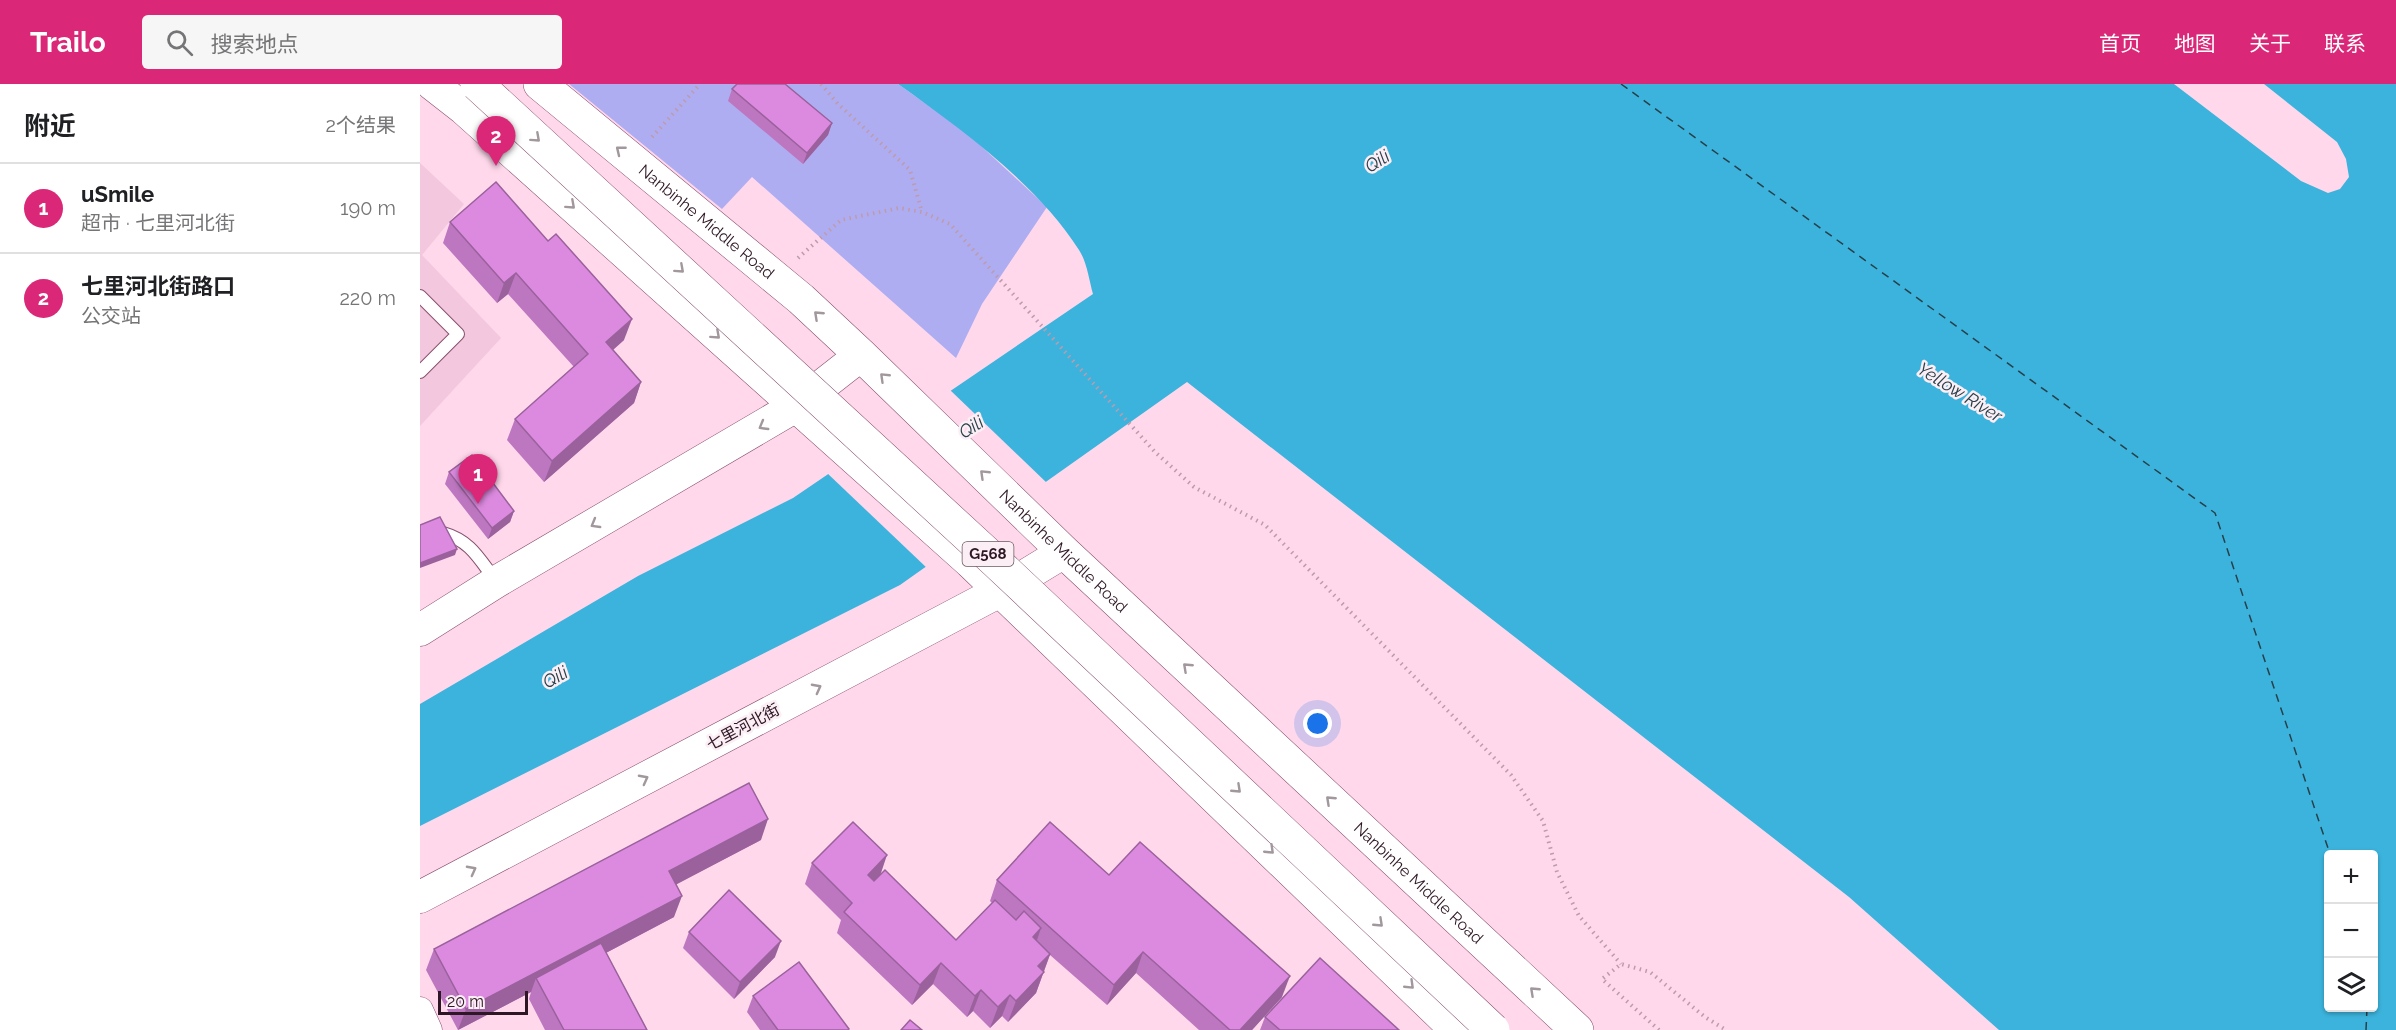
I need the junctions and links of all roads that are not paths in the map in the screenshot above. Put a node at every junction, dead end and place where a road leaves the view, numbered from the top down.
1 (432, 84) edge
2 (477, 84) edge
3 (540, 84) edge
4 (420, 296) edge
5 (861, 355) junction
6 (420, 372) edge
7 (796, 406) junction
8 (446, 539) edge
9 (1052, 541) junction
10 (496, 582) junction
11 (1000, 591) junction
12 (420, 630) edge
13 (420, 897) edge
14 (420, 1010) edge
15 (429, 1030) edge
16 (1456, 1030) edge
17 (1493, 1030) edge
18 (1577, 1030) edge

1 -> 7 street
2 -> 17 highway, G568, bridge
5 -> 3 highway, Nanbinhe Middle Road
4 - 6 lane
5 - 7 street
9 -> 5 highway, Nanbinhe Middle Road
7 -> 10 street
7 - 11 street
8 - 10 lane
9 - 11 street, 七里河北街
18 -> 9 highway, Nanbinhe Middle Road
10 - 12 street
13 -> 11 street, 七里河北街
11 -> 16 street
14 - 15 street

